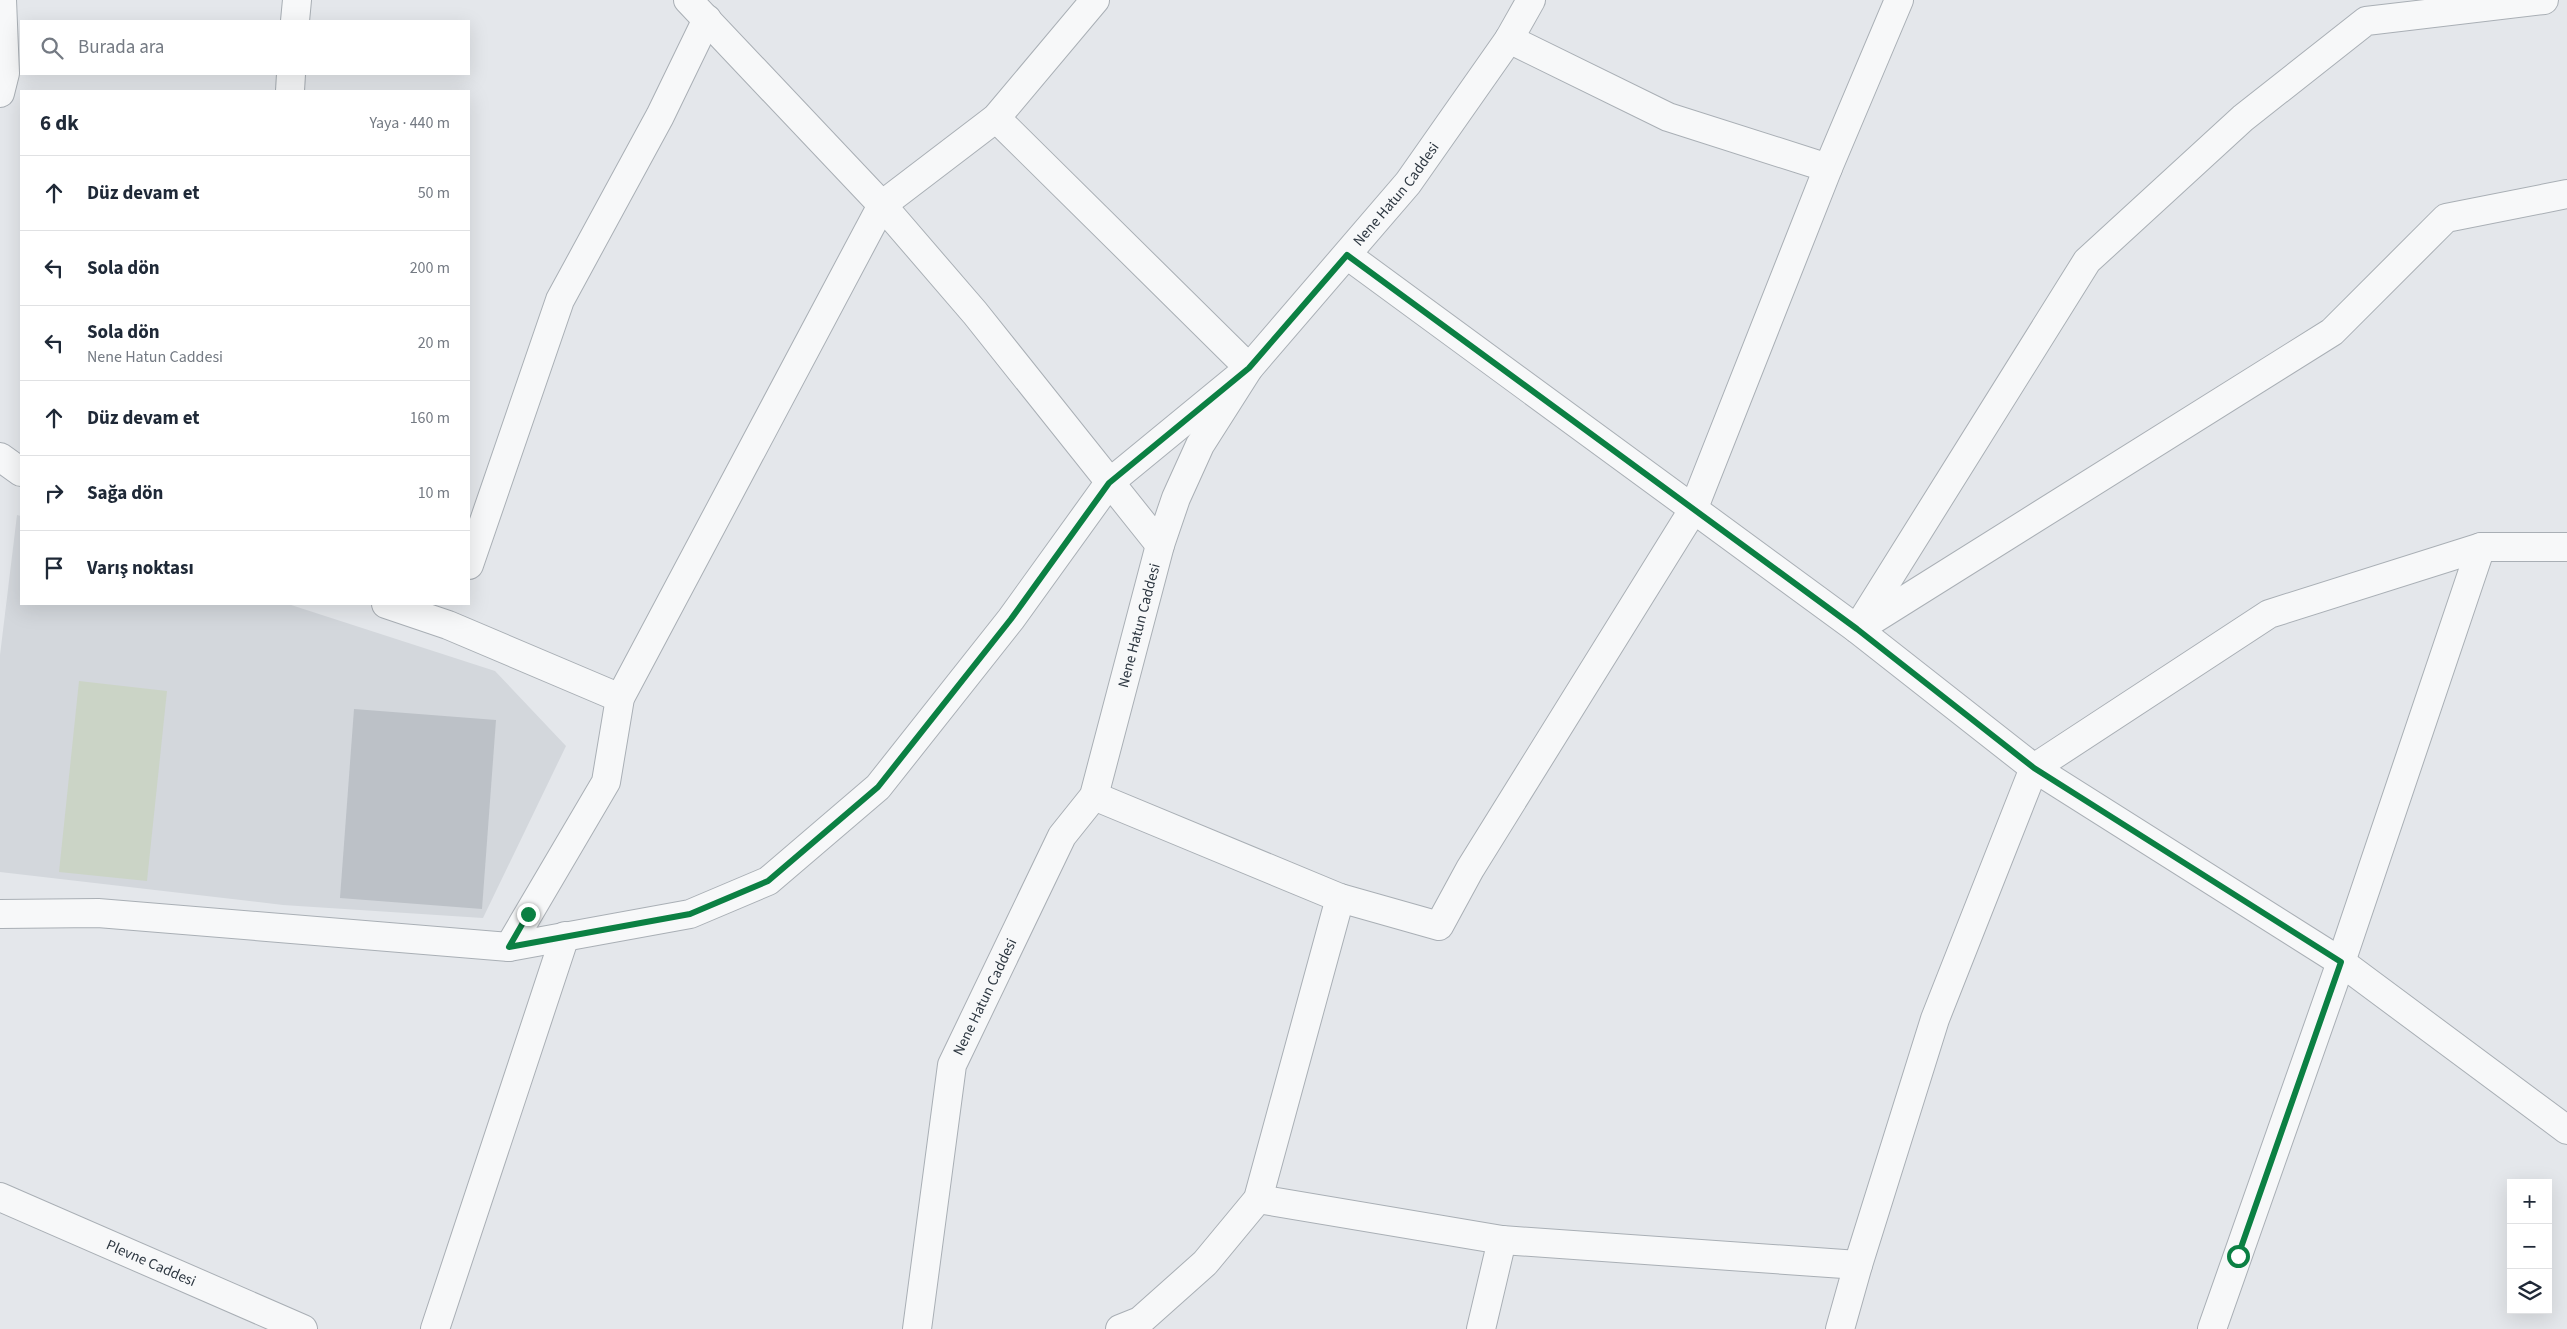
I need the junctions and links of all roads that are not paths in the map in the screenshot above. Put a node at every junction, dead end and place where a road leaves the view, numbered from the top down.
1 (2, 0) edge
2 (297, 0) edge
3 (1095, 0) edge
4 (1531, 0) edge
5 (1899, 0) edge
6 (2544, 0) edge
7 (698, 10) edge
8 (295, 20) edge
9 (1509, 39) junction
10 (291, 75) edge
11 (290, 90) edge
12 (0, 93) edge
13 (996, 118) junction
14 (1828, 168) junction
15 (2567, 194) edge
16 (882, 205) junction
17 (1347, 255) junction
18 (1249, 368) junction
19 (0, 457) edge
20 (20, 471) edge
21 (1109, 483) junction
22 (1693, 510) junction
23 (1160, 545) junction
24 (2481, 547) junction
25 (2567, 547) edge
26 (470, 562) edge
27 (393, 605) edge
28 (452, 614) edge
29 (1857, 629) junction
30 (620, 698) junction
31 (2034, 768) junction
32 (1094, 796) junction
33 (1340, 898) junction
34 (0, 914) edge
35 (565, 936) junction
36 (509, 947) junction
37 (2341, 962) junction
38 (2565, 1121) edge
39 (0, 1197) edge
40 (1258, 1199) junction
41 (1502, 1240) junction
42 (1858, 1265) junction
43 (303, 1329) edge
44 (436, 1329) edge
45 (917, 1329) edge
46 (1120, 1329) edge
47 (1480, 1329) edge
48 (1840, 1329) edge
49 (2212, 1329) edge

1 - 12 street
2 - 8 street
3 - 13 street
4 - 9 street, Nene Hatun Caddesi
5 - 14 street
6 - 29 street
7 - 16 street
7 - 26 street
9 - 14 street
9 - 17 street, Nene Hatun Caddesi
10 - 11 street
13 - 16 street
13 - 18 street
14 - 22 street
15 - 29 street
16 - 21 street
16 - 30 street
17 - 18 street, Nene Hatun Caddesi
17 - 22 street
18 - 21 street
18 - 23 street, Nene Hatun Caddesi
19 - 20 street
21 - 23 street
21 - 35 street
22 - 29 street
22 - 33 street
23 - 32 street, Nene Hatun Caddesi
24 - 25 street
24 - 31 street
24 - 37 street
27 - 28 street
28 - 30 street
29 - 31 street
30 - 36 street
31 - 37 street
31 - 42 street
32 - 33 street
32 - 45 street, Nene Hatun Caddesi
33 - 40 street
34 - 36 street
35 - 36 street
35 - 44 street
37 - 38 street
37 - 49 street
39 - 43 street, Plevne Caddesi
40 - 41 street
40 - 46 street
41 - 42 street
41 - 47 street
42 - 48 street

